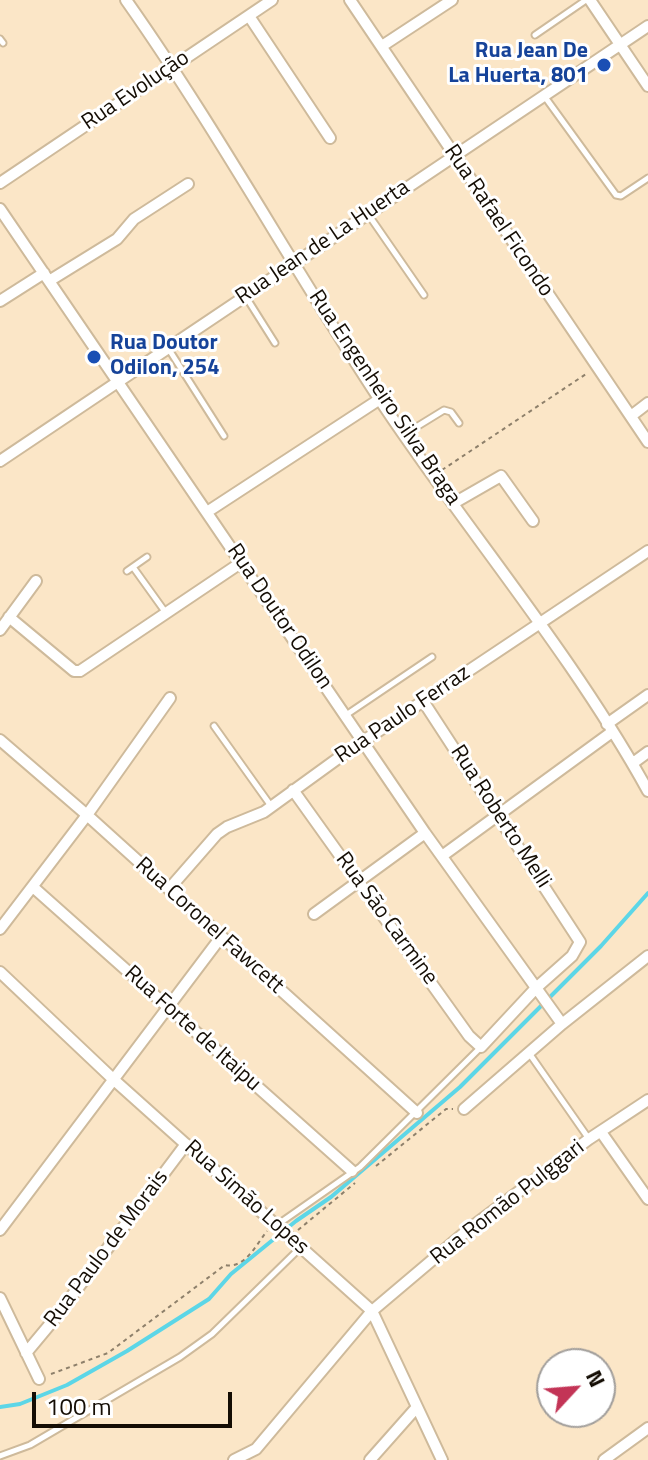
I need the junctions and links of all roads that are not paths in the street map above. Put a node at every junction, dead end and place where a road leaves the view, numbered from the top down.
1 (126, 0) edge
2 (272, 0) edge
3 (350, 0) edge
4 (452, 0) edge
5 (588, 0) edge
6 (249, 16) junction
7 (648, 26) edge
8 (535, 35) dead end
9 (621, 45) junction
10 (382, 46) junction
11 (173, 66) junction
12 (648, 86) edge
13 (544, 96) junction
14 (330, 138) dead end
15 (454, 155) junction
16 (648, 178) edge
17 (0, 183) edge
18 (188, 184) dead end
19 (0, 209) edge
20 (367, 214) junction
21 (294, 263) junction
22 (46, 277) junction
23 (424, 295) dead end
24 (245, 296) junction
25 (0, 301) edge
26 (275, 343) dead end
27 (167, 348) junction
28 (117, 383) junction
29 (380, 399) junction
30 (648, 403) edge
31 (631, 416) junction
32 (459, 423) dead end
33 (404, 435) junction
34 (224, 436) dead end
35 (648, 442) edge
36 (0, 461) edge
37 (454, 503) junction
38 (207, 512) junction
39 (533, 521) dead end
40 (648, 551) edge
41 (147, 557) dead end
42 (242, 562) junction
43 (36, 581) dead end
44 (166, 613) junction
45 (9, 617) junction
46 (540, 623) junction
47 (0, 630) edge
48 (432, 657) dead end
49 (648, 695) edge
50 (170, 698) dead end
51 (423, 701) junction
52 (346, 715) junction
53 (214, 726) dead end
54 (610, 728) junction
55 (0, 740) edge
56 (363, 741) junction
57 (648, 752) edge
58 (633, 763) junction
59 (293, 790) junction
60 (648, 791) edge
61 (271, 806) junction
62 (87, 815) junction
63 (499, 816) junction
64 (425, 833) junction
65 (442, 856) junction
66 (360, 881) junction
67 (33, 887) junction
68 (169, 889) junction
69 (314, 914) dead end
70 (0, 929) edge
71 (221, 937) junction
72 (648, 956) edge
73 (0, 972) edge
74 (538, 991) junction
75 (168, 1007) junction
76 (562, 1024) junction
77 (481, 1047) junction
78 (528, 1053) junction
79 (113, 1079) junction
80 (648, 1100) edge
81 (464, 1109) road end
82 (417, 1113) junction
83 (601, 1132) junction
84 (589, 1139) junction
85 (186, 1144) junction
86 (357, 1174) junction
87 (648, 1199) edge
88 (274, 1225) junction
89 (0, 1230) edge
90 (300, 1248) junction
91 (0, 1298) edge
92 (372, 1311) junction
93 (26, 1353) junction
94 (39, 1379) road end
95 (417, 1407) junction
96 (648, 1428) edge
97 (0, 1456) edge
98 (234, 1460) edge
99 (370, 1460) edge
100 (442, 1460) edge
101 (604, 1460) edge

1 - 11 street, Rua Engenheiro Silva Braga
2 - 6 street, Rua Evolução
3 - 10 street, Rua Rafael Ficondo
4 - 10 street
5 - 8 lane
5 - 9 street
6 - 11 street, Rua Evolução
6 - 14 street
7 - 9 street, Rua Jean de La Huerta
9 - 12 street
9 - 13 street, Rua Jean de La Huerta
10 - 15 street, Rua Rafael Ficondo
11 - 17 street, Rua Evolução
11 - 21 street, Rua Engenheiro Silva Braga
13 - 15 street, Rua Jean de La Huerta
13 - 16 lane
15 - 20 street, Rua Jean de La Huerta
15 - 31 street, Rua Rafael Ficondo
18 - 22 street
19 - 22 street, Rua Doutor Odilon
20 - 21 street, Rua Jean de La Huerta
20 - 23 lane
21 - 24 street, Rua Jean de La Huerta
21 - 29 street, Rua Engenheiro Silva Braga
22 - 25 street
22 - 28 street, Rua Doutor Odilon
24 - 26 lane
24 - 27 street, Rua Jean de La Huerta
27 - 28 street, Rua Jean de La Huerta
27 - 34 lane
28 - 36 street, Rua Jean de La Huerta
28 - 38 street, Rua Doutor Odilon
29 - 33 street, Rua Engenheiro Silva Braga
29 - 38 street
30 - 31 street
31 - 35 street, Rua Rafael Ficondo
32 - 33 lane
33 - 37 street, Rua Engenheiro Silva Braga
37 - 39 street
37 - 46 street, Rua Engenheiro Silva Braga
38 - 42 street, Rua Doutor Odilon
40 - 46 street, Rua Paulo Ferraz
41 - 44 lane
42 - 44 street
42 - 52 street, Rua Doutor Odilon
43 - 45 street
44 - 45 street
45 - 47 street
46 - 51 street, Rua Paulo Ferraz
46 - 54 street, Rua Engenheiro Silva Braga
48 - 52 lane
49 - 54 street
50 - 62 street
51 - 56 street, Rua Paulo Ferraz
51 - 63 street, Rua Roberto Melli
52 - 56 street, Rua Doutor Odilon
53 - 61 lane
54 - 58 street, Rua Engenheiro Silva Braga
54 - 63 street
55 - 62 street, Rua Coronel Fawcett
56 - 59 street, Rua Paulo Ferraz
56 - 64 street, Rua Doutor Odilon
57 - 58 street
58 - 60 street, Rua Engenheiro Silva Braga
59 - 61 street, Rua Paulo Ferraz
59 - 66 street, Rua São Carmine
61 - 68 street, Rua Paulo Ferraz
62 - 67 street
62 - 68 street, Rua Coronel Fawcett
63 - 65 street
63 - 74 street, Rua Roberto Melli
64 - 65 street, Rua Doutor Odilon
64 - 66 street
65 - 74 street, Rua Doutor Odilon
66 - 69 street
66 - 77 street, Rua São Carmine
67 - 70 street
67 - 75 street, Rua Forte de Itaipu
68 - 71 street, Rua Coronel Fawcett
71 - 75 street
71 - 82 street, Rua Coronel Fawcett
72 - 76 street
73 - 79 street, Rua Simão Lopes
74 - 76 street, Rua Doutor Odilon
74 - 77 street
75 - 79 street
75 - 86 street, Rua Forte de Itaipu
76 - 78 street
77 - 82 lane
78 - 81 street
78 - 84 lane
79 - 85 street, Rua Simão Lopes
79 - 89 street
80 - 83 street, Rua Romão Pulggari
82 - 86 lane
83 - 84 street, Rua Romão Pulggari
83 - 87 street
84 - 92 street, Rua Romão Pulggari
85 - 88 street, Rua Simão Lopes
85 - 93 street, Rua Paulo de Morais
86 - 88 lane
88 - 90 street, Rua Simão Lopes
90 - 92 street, Rua Simão Lopes
90 - 97 lane
91 - 93 street, Rua Paulo de Morais
92 - 95 street, Rua Simão Lopes
92 - 98 street, Rua Romão Pulggari
93 - 94 street, Rua Paulo de Morais
95 - 99 street
95 - 100 street, Rua Simão Lopes
96 - 101 street

